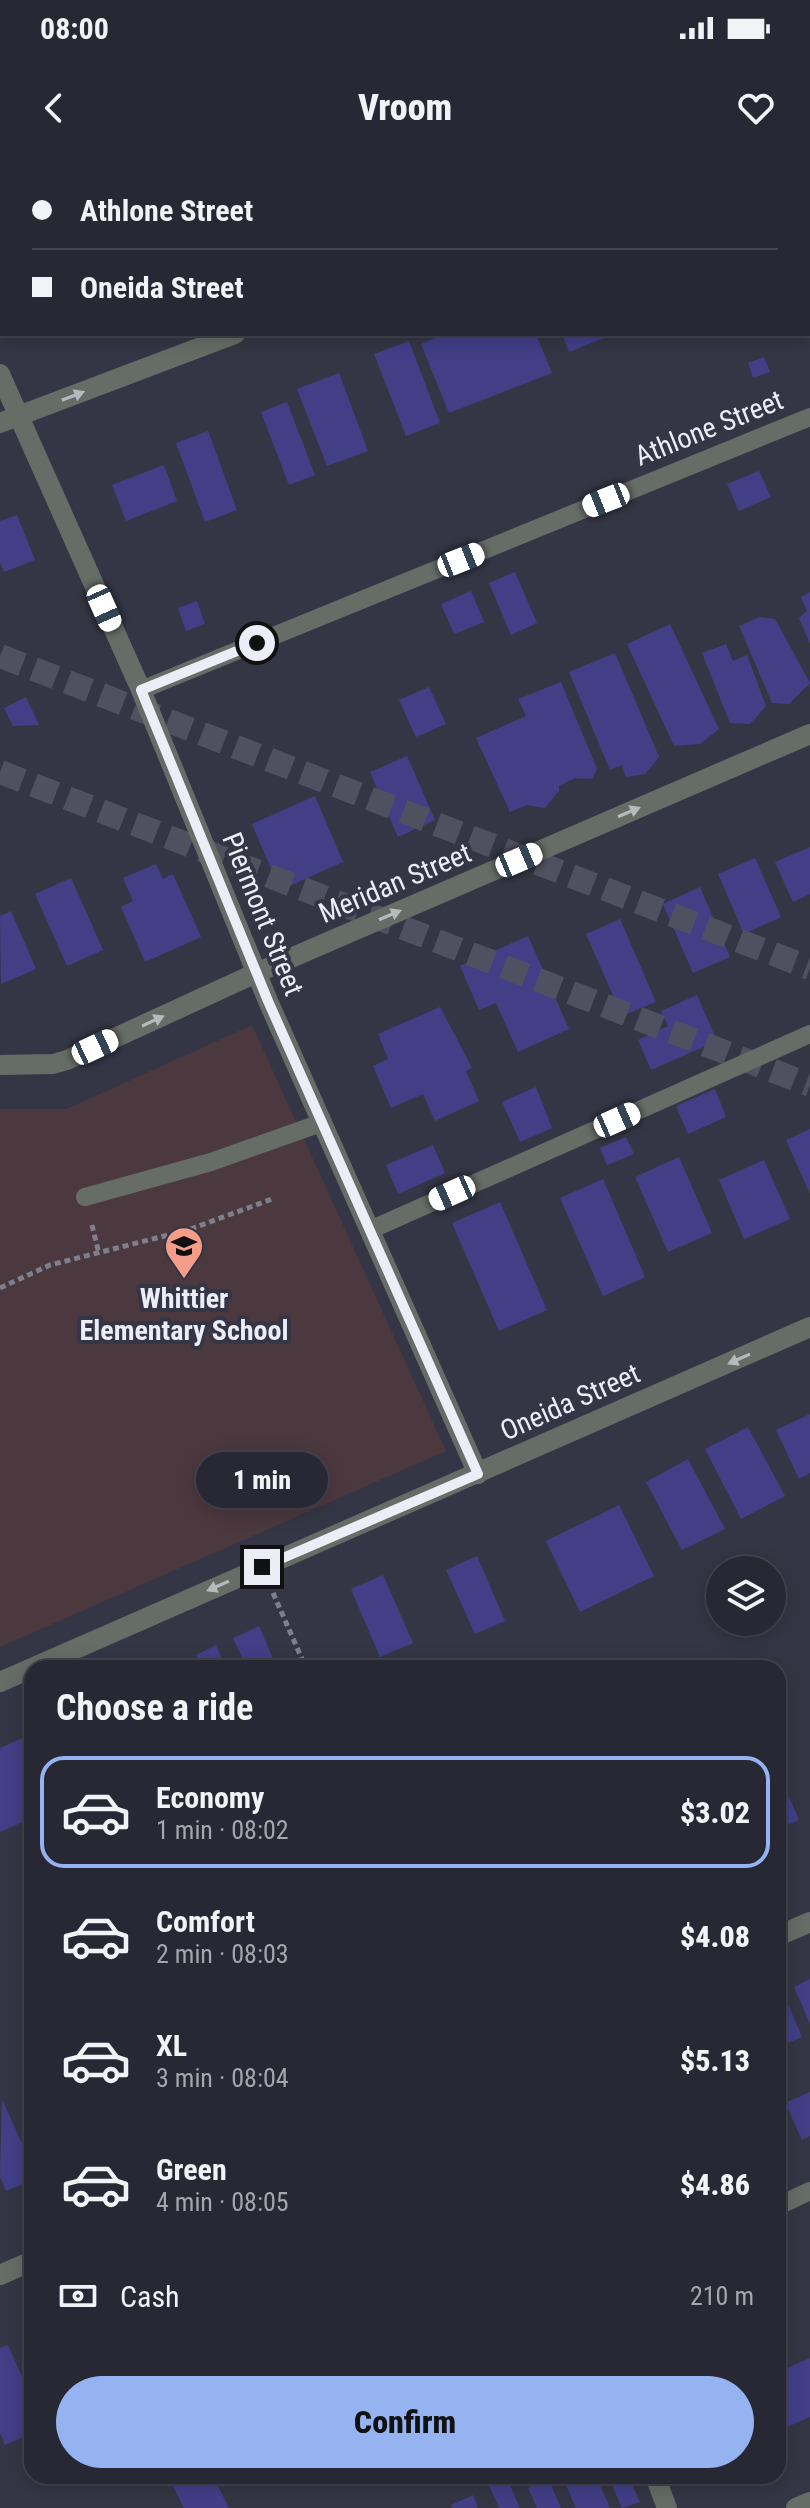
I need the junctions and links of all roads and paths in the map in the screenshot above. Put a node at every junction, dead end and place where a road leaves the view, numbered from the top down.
1 (230, 336) edge
2 (0, 374) edge
3 (810, 417) edge
4 (10, 420) edge
5 (141, 690) junction
6 (810, 734) edge
7 (256, 973) junction
8 (810, 1034) edge
9 (0, 1065) edge
10 (321, 1123) junction
11 (85, 1197) dead end
12 (272, 1199) dead end
13 (370, 1230) junction
14 (0, 1288) edge
15 (810, 1327) edge
16 (478, 1474) junction
17 (262, 1567) junction
18 (50, 1660) edge
19 (303, 1660) edge
20 (24, 1671) edge
21 (0, 1682) edge
22 (810, 1922) edge
23 (786, 1932) edge
24 (810, 2191) edge
25 (786, 2202) edge
26 (24, 2264) edge
27 (0, 2275) edge
28 (658, 2484) edge
29 (810, 2502) edge
30 (667, 2508) edge
31 (796, 2508) edge

4 -> 1 street
2 - 4 street, Piermont Street
3 - 5 lane, Athlone Street
4 - 5 street, Piermont Street
5 - 7 street, Piermont Street
7 -> 6 street, Meridan Street
9 -> 7 street, Meridan Street
7 - 10 street, Piermont Street
8 - 13 lane
10 - 11 lane
10 - 13 street, Piermont Street
12 - 14 path
13 - 16 street, Piermont Street
15 -> 16 street, Oneida Street
16 - 17 street, Oneida Street
17 -> 18 street, Oneida Street
17 - 19 path
20 -> 21 street, Oneida Street
22 - 23 street
24 - 25 lane
26 - 27 street
28 - 30 street
29 - 31 street

